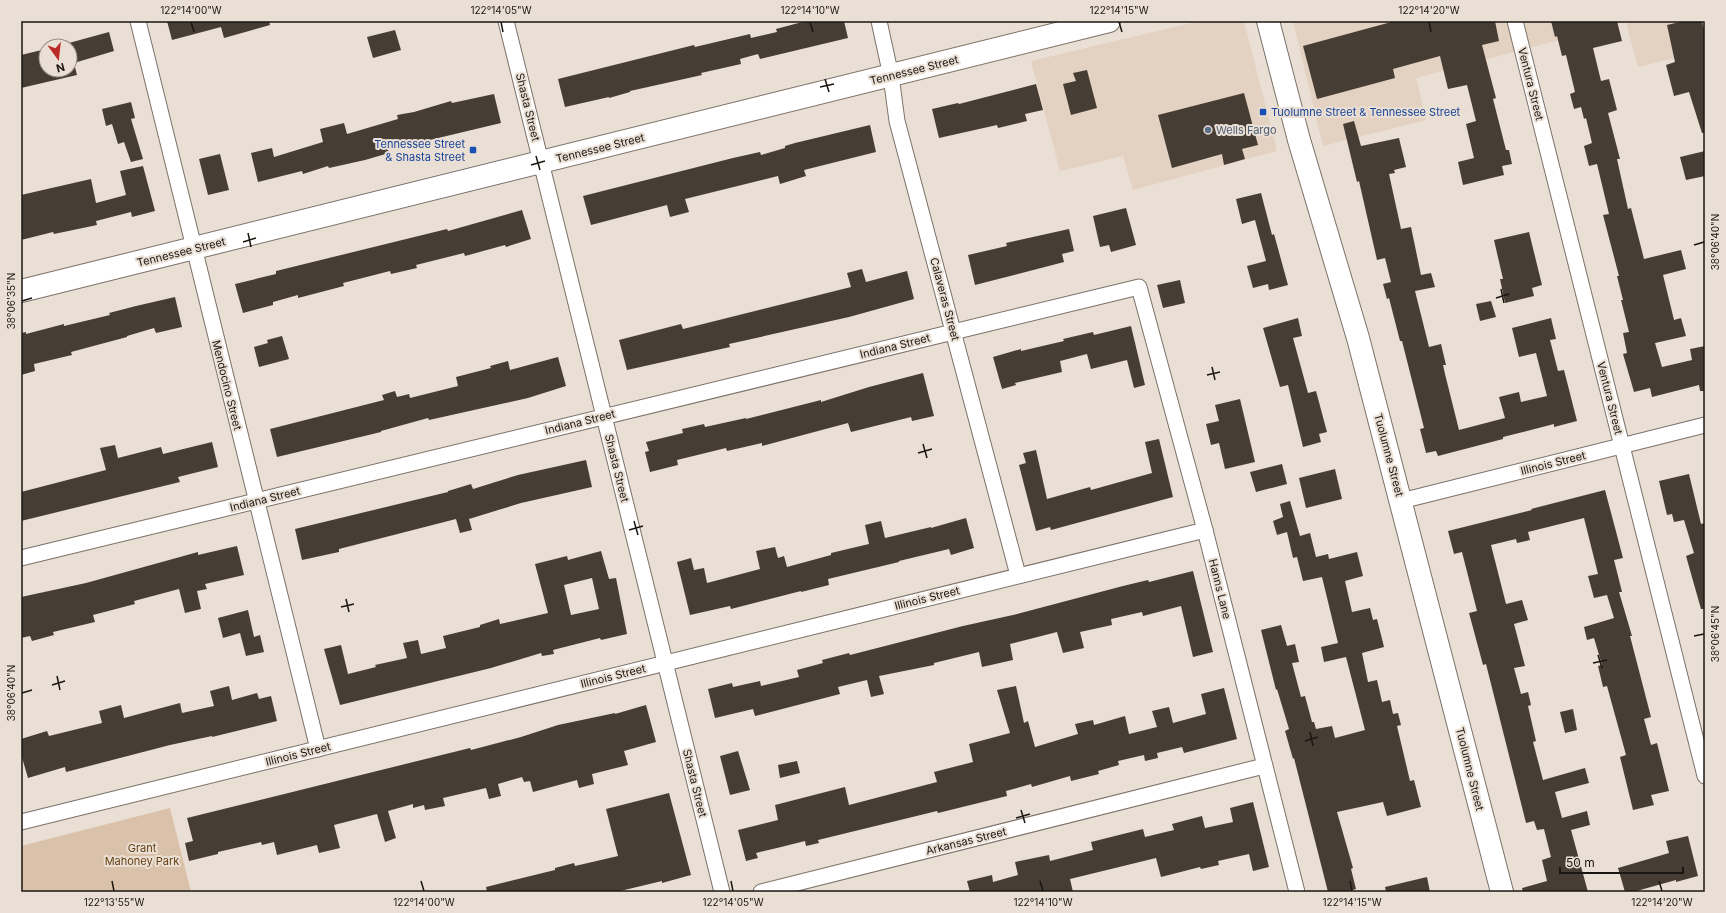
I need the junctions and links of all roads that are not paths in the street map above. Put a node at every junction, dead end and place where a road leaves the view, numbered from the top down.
1 (138, 21) edge
2 (506, 21) edge
3 (879, 21) edge
4 (1109, 21) edge
5 (1268, 21) edge
6 (1515, 21) edge
7 (891, 76) junction
8 (542, 163) junction
9 (194, 249) junction
10 (1139, 287) joint
11 (21, 291) edge
12 (954, 332) junction
13 (604, 416) junction
14 (1705, 425) edge
15 (1622, 446) junction
16 (256, 501) junction
17 (1401, 501) junction
18 (1205, 530) junction
19 (21, 558) edge
20 (1018, 576) junction
21 (665, 663) junction
22 (318, 749) junction
23 (1264, 766) junction
24 (1705, 776) edge
25 (21, 822) edge
26 (722, 892) edge
27 (761, 892) edge
28 (1297, 892) edge
29 (1502, 892) edge

1 - 9 street, Mendocino Street
2 - 8 street, Shasta Street
3 - 7 street, Calaveras Street
4 - 7 main road, Tennessee Street
5 - 17 main road, Tuolumne Street
6 - 15 street, Ventura Street
7 - 8 main road, Tennessee Street
7 - 12 street, Calaveras Street
8 - 9 main road, Tennessee Street
8 - 13 street, Shasta Street
9 - 11 main road, Tennessee Street
9 - 16 street, Mendocino Street
10 - 12 street, Indiana Street
10 - 18 street, Hanns Lane
12 - 13 street, Indiana Street
12 - 20 street, Calaveras Street
13 - 16 street, Indiana Street
13 - 21 street, Shasta Street
14 - 15 street, Illinois Street
15 - 17 street, Illinois Street
15 - 24 street, Ventura Street
16 - 19 street, Indiana Street
16 - 22 street, Mendocino Street
17 - 29 main road, Tuolumne Street
18 - 20 street, Illinois Street
18 - 23 street, Hanns Lane
20 - 21 street, Illinois Street
21 - 22 street, Illinois Street
21 - 26 street, Shasta Street
22 - 25 street, Illinois Street
23 - 27 street, Arkansas Street
23 - 28 street, Hanns Lane

